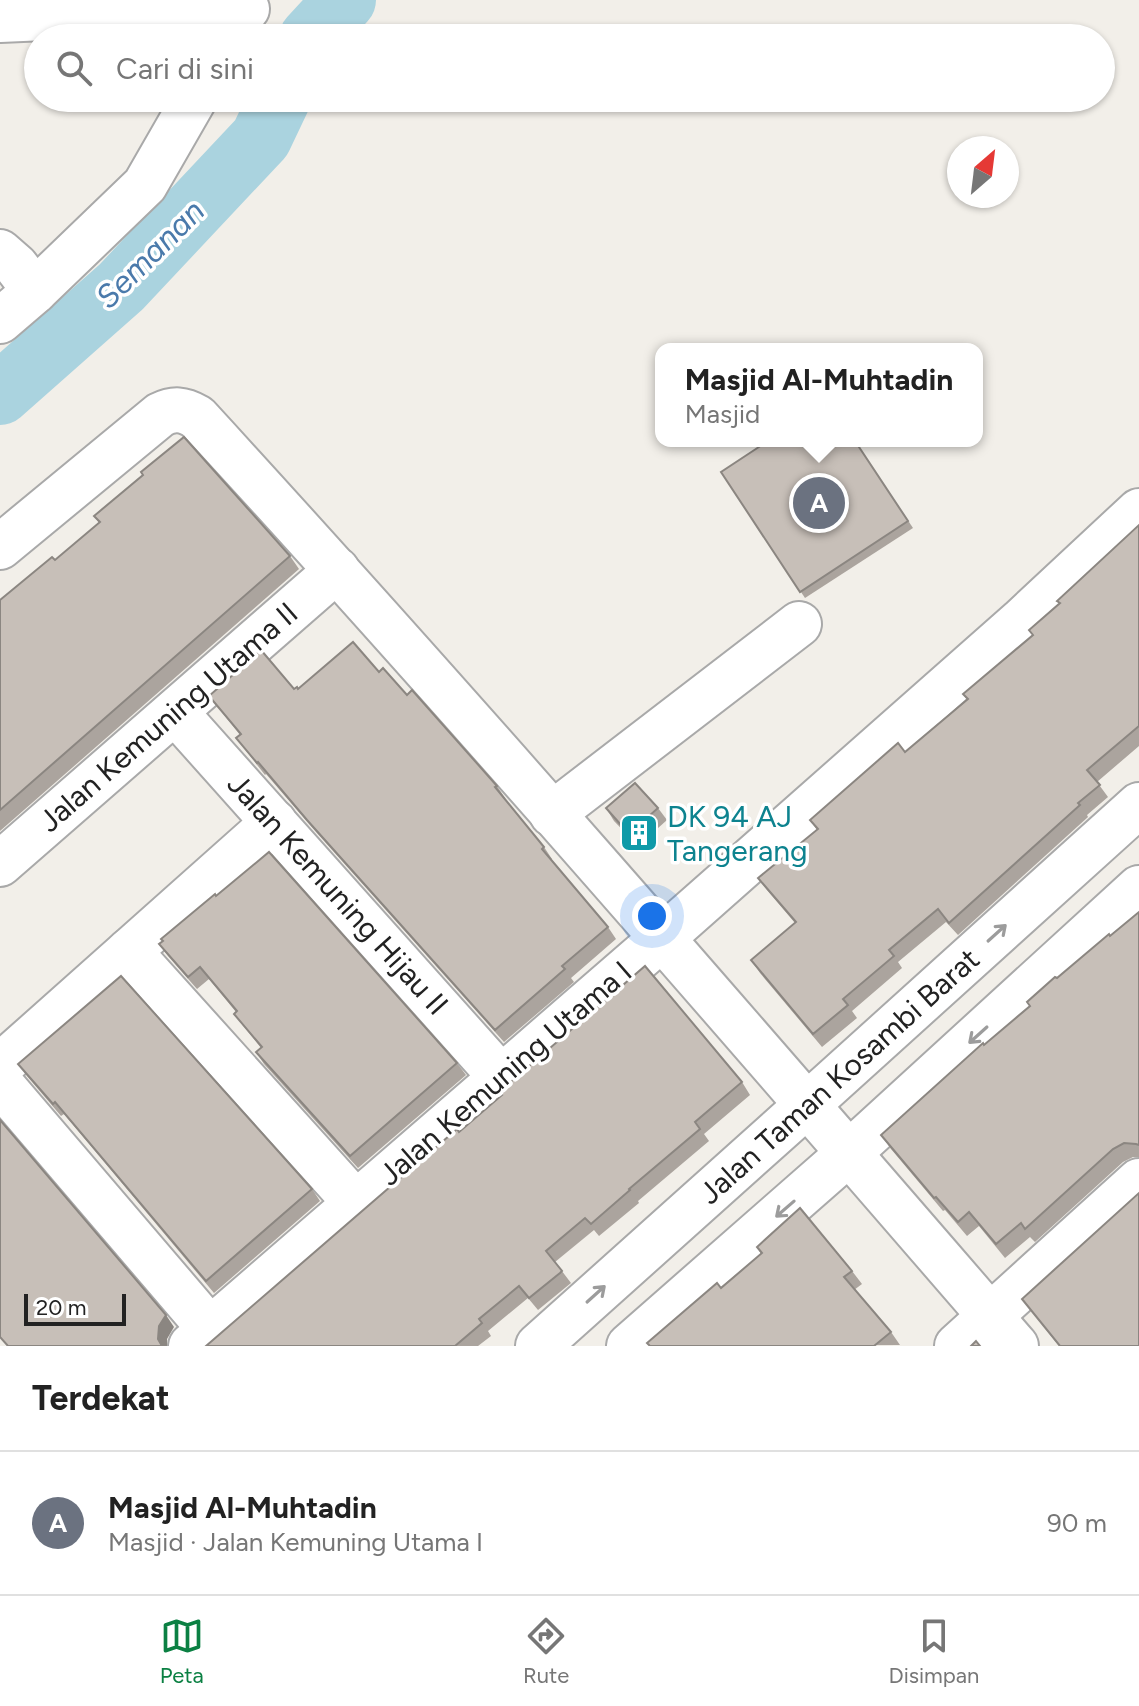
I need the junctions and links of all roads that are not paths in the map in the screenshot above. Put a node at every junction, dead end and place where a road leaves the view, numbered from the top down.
1 (244, 16) edge
2 (0, 20) edge
3 (187, 112) edge
4 (0, 252) edge
5 (35, 291) junction
6 (0, 321) edge
7 (1139, 511) edge
8 (0, 547) edge
9 (337, 570) junction
10 (799, 624) dead end
11 (175, 712) junction
12 (1139, 805) edge
13 (552, 814) junction
14 (274, 822) junction
15 (0, 864) edge
16 (1139, 888) edge
17 (661, 939) junction
18 (129, 951) junction
19 (0, 1066) edge
20 (501, 1077) junction
21 (0, 1083) edge
22 (809, 1107) junction
23 (847, 1150) junction
24 (1139, 1181) edge
25 (356, 1203) junction
26 (1003, 1331) edge
27 (201, 1338) edge
28 (538, 1346) edge
29 (629, 1346) edge
30 (957, 1346) edge

1 - 2 street
3 - 5 street
4 - 5 street
5 - 6 street
7 - 17 street, Jalan Kemuning Utama I
8 - 9 street
9 - 11 street, Jalan Kemuning Utama II
9 - 13 street
10 - 13 street
11 - 14 street, Jalan Kemuning Hijau II
11 - 15 street, Jalan Kemuning Utama II
22 -> 12 street, Jalan Taman Kosambi Barat
13 - 17 street
14 - 18 street
14 - 20 street, Jalan Kemuning Hijau II
16 -> 23 street, Jalan Taman Kosambi Barat
17 - 20 street, Jalan Kemuning Utama I
17 - 22 street
18 - 19 street
18 - 25 street
20 - 25 street, Jalan Kemuning Utama I
21 - 27 street
22 - 23 street
28 -> 22 street, Jalan Taman Kosambi Barat
23 - 26 street
23 -> 29 street, Jalan Taman Kosambi Barat
24 - 26 street
25 - 27 street, Jalan Kemuning Utama I
26 - 30 street

